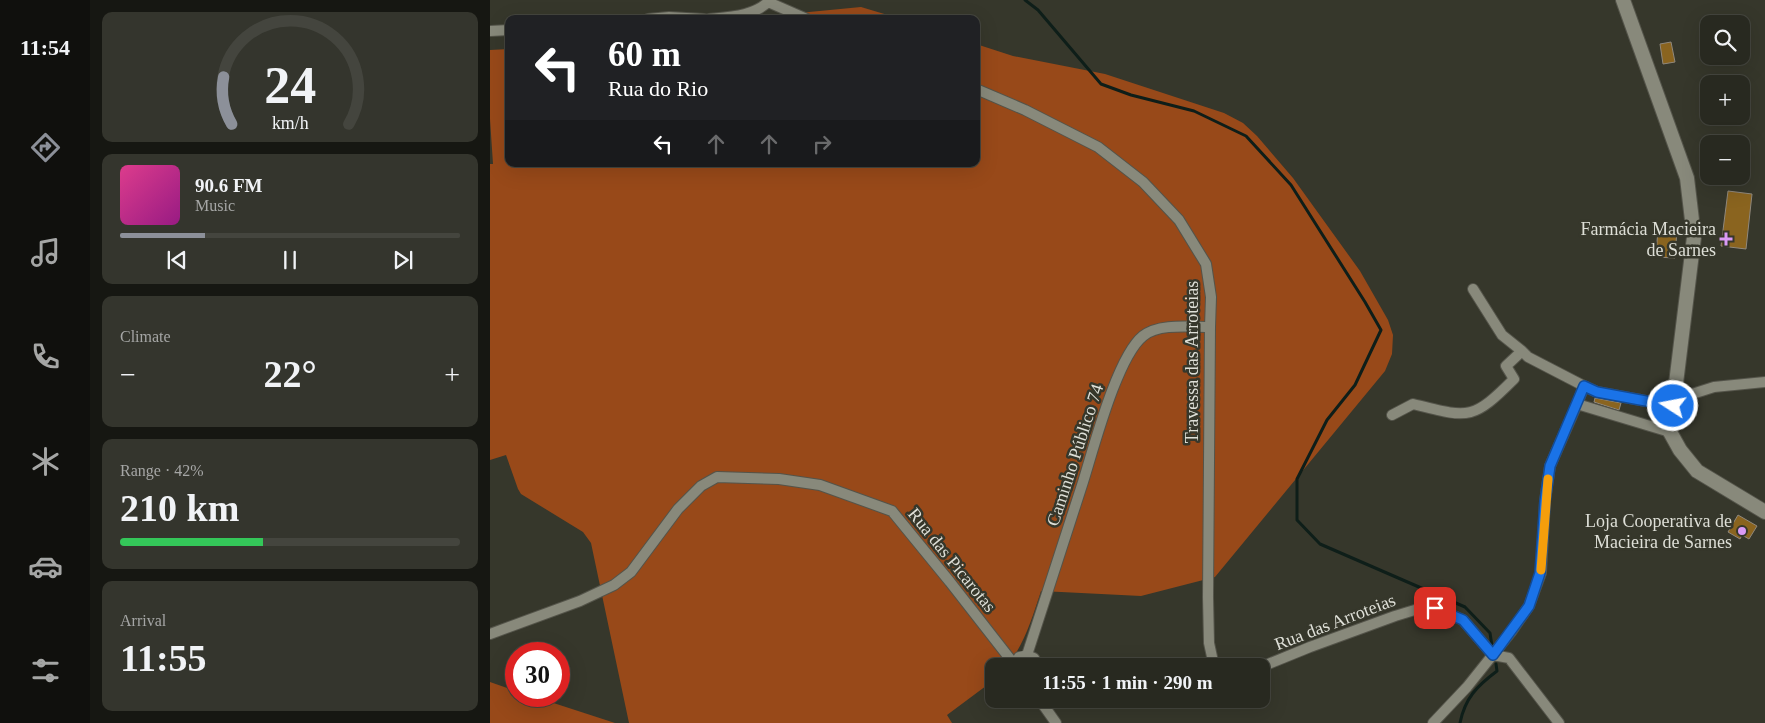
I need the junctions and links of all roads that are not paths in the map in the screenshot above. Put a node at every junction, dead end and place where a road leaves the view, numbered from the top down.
1 (1622, 0) edge
2 (769, 1) edge
3 (740, 15) edge
4 (799, 15) edge
5 (505, 30) edge
6 (490, 31) edge
7 (980, 90) edge
8 (1473, 289) dead end
9 (1210, 327) junction
10 (1522, 351) junction
11 (1765, 382) edge
12 (1584, 386) junction
13 (1674, 400) junction
14 (1576, 404) junction
15 (1392, 415) dead end
16 (1670, 432) junction
17 (1765, 512) edge
18 (490, 634) edge
19 (1027, 655) junction
20 (1493, 655) junction
21 (1009, 658) edge
22 (1018, 658) edge
23 (1034, 658) edge
24 (1212, 658) edge
25 (1270, 663) edge
26 (1045, 708) edge
27 (1056, 723) edge
28 (1432, 723) edge
29 (1559, 723) edge

1 - 13 main road
2 - 3 street
2 - 4 street
5 - 6 street
7 - 9 street, Travessa das Arroteias
8 - 10 street
9 - 19 street, Caminho Público 74
9 - 24 street, Travessa das Arroteias
10 - 12 street
10 - 15 street
11 - 13 street
12 - 13 street
12 - 14 street
13 - 16 main road
14 - 16 street
14 - 20 street
16 - 17 main road
18 - 21 street, Rua das Picarotas
19 - 22 street
19 - 23 street
20 - 25 street, Rua das Arroteias
20 - 28 street
20 - 29 street
26 - 27 street

